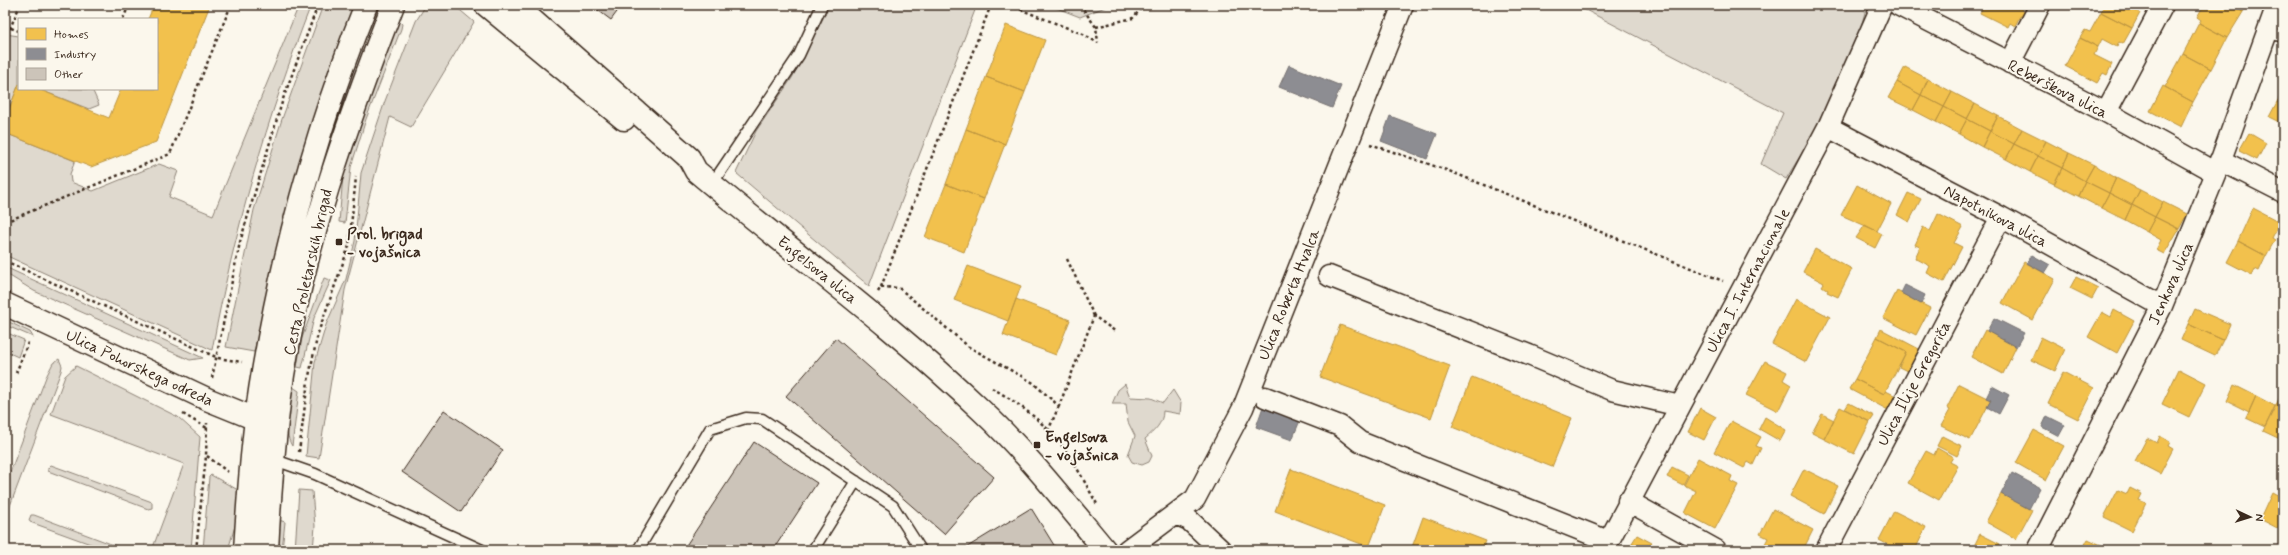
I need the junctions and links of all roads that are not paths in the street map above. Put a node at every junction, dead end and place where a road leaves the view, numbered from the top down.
1 (366, 5) edge
2 (392, 5) edge
3 (486, 5) edge
4 (515, 5) edge
5 (822, 5) edge
6 (1404, 5) edge
7 (1882, 5) edge
8 (1898, 5) edge
9 (2040, 5) edge
10 (2163, 5) edge
11 (2278, 5) edge
12 (2275, 34) edge
13 (2010, 63) junction
14 (2106, 112) junction
15 (1828, 127) junction
16 (2218, 167) junction
17 (704, 178) junction
18 (2283, 192) edge
19 (2001, 217) junction
20 (1329, 276) dead end
21 (5, 304) edge
22 (2162, 306) junction
23 (1265, 397) dead end
24 (1680, 406) junction
25 (266, 423) junction
26 (263, 456) junction
27 (856, 481) junction
28 (1628, 501) junction
29 (1176, 514) junction
30 (1606, 545) edge
31 (245, 550) edge
32 (267, 550) edge
33 (482, 550) edge
34 (638, 550) edge
35 (814, 550) edge
36 (921, 550) edge
37 (1105, 550) edge
38 (1127, 550) edge
39 (1221, 550) edge
40 (1716, 550) edge
41 (1826, 550) edge
42 (2038, 550) edge

1 - 25 street, Cesta Proletarskih brigad
2 - 25 street, Cesta Proletarskih brigad
3 - 17 street
4 - 17 street, Engelsova ulica
5 - 17 lane
6 - 29 street, Ulica Roberta Hvalca
7 - 15 street, Ulica I. Internacionale
8 - 13 street, Reberškova ulica
9 - 13 street
10 - 14 street
11 - 12 street, Jenkova ulica
12 - 16 street, Jenkova ulica
13 - 14 street, Reberškova ulica
14 - 16 street, Reberškova ulica
15 - 19 street, Napotnikova ulica
15 - 24 street, Ulica I. Internacionale
16 - 18 street, Reberškova ulica
16 - 22 street, Jenkova ulica
17 - 37 street, Engelsova ulica
19 - 22 street, Napotnikova ulica
19 - 41 street, Ulica Ilije Gregoriča
20 - 24 street
21 - 25 street, Ulica Pohorskega odreda
22 - 42 street, Jenkova ulica
23 - 30 street
24 - 28 street, Ulica I. Internacionale
25 - 26 street, Cesta Proletarskih brigad
26 - 31 street, Cesta Proletarskih brigad
26 - 32 street, Cesta Proletarskih brigad
26 - 33 lane
27 - 34 lane
27 - 35 lane
27 - 36 lane
28 - 30 street, Ulica I. Internacionale
28 - 40 street
29 - 38 street, Ulica Roberta Hvalca
29 - 39 street

